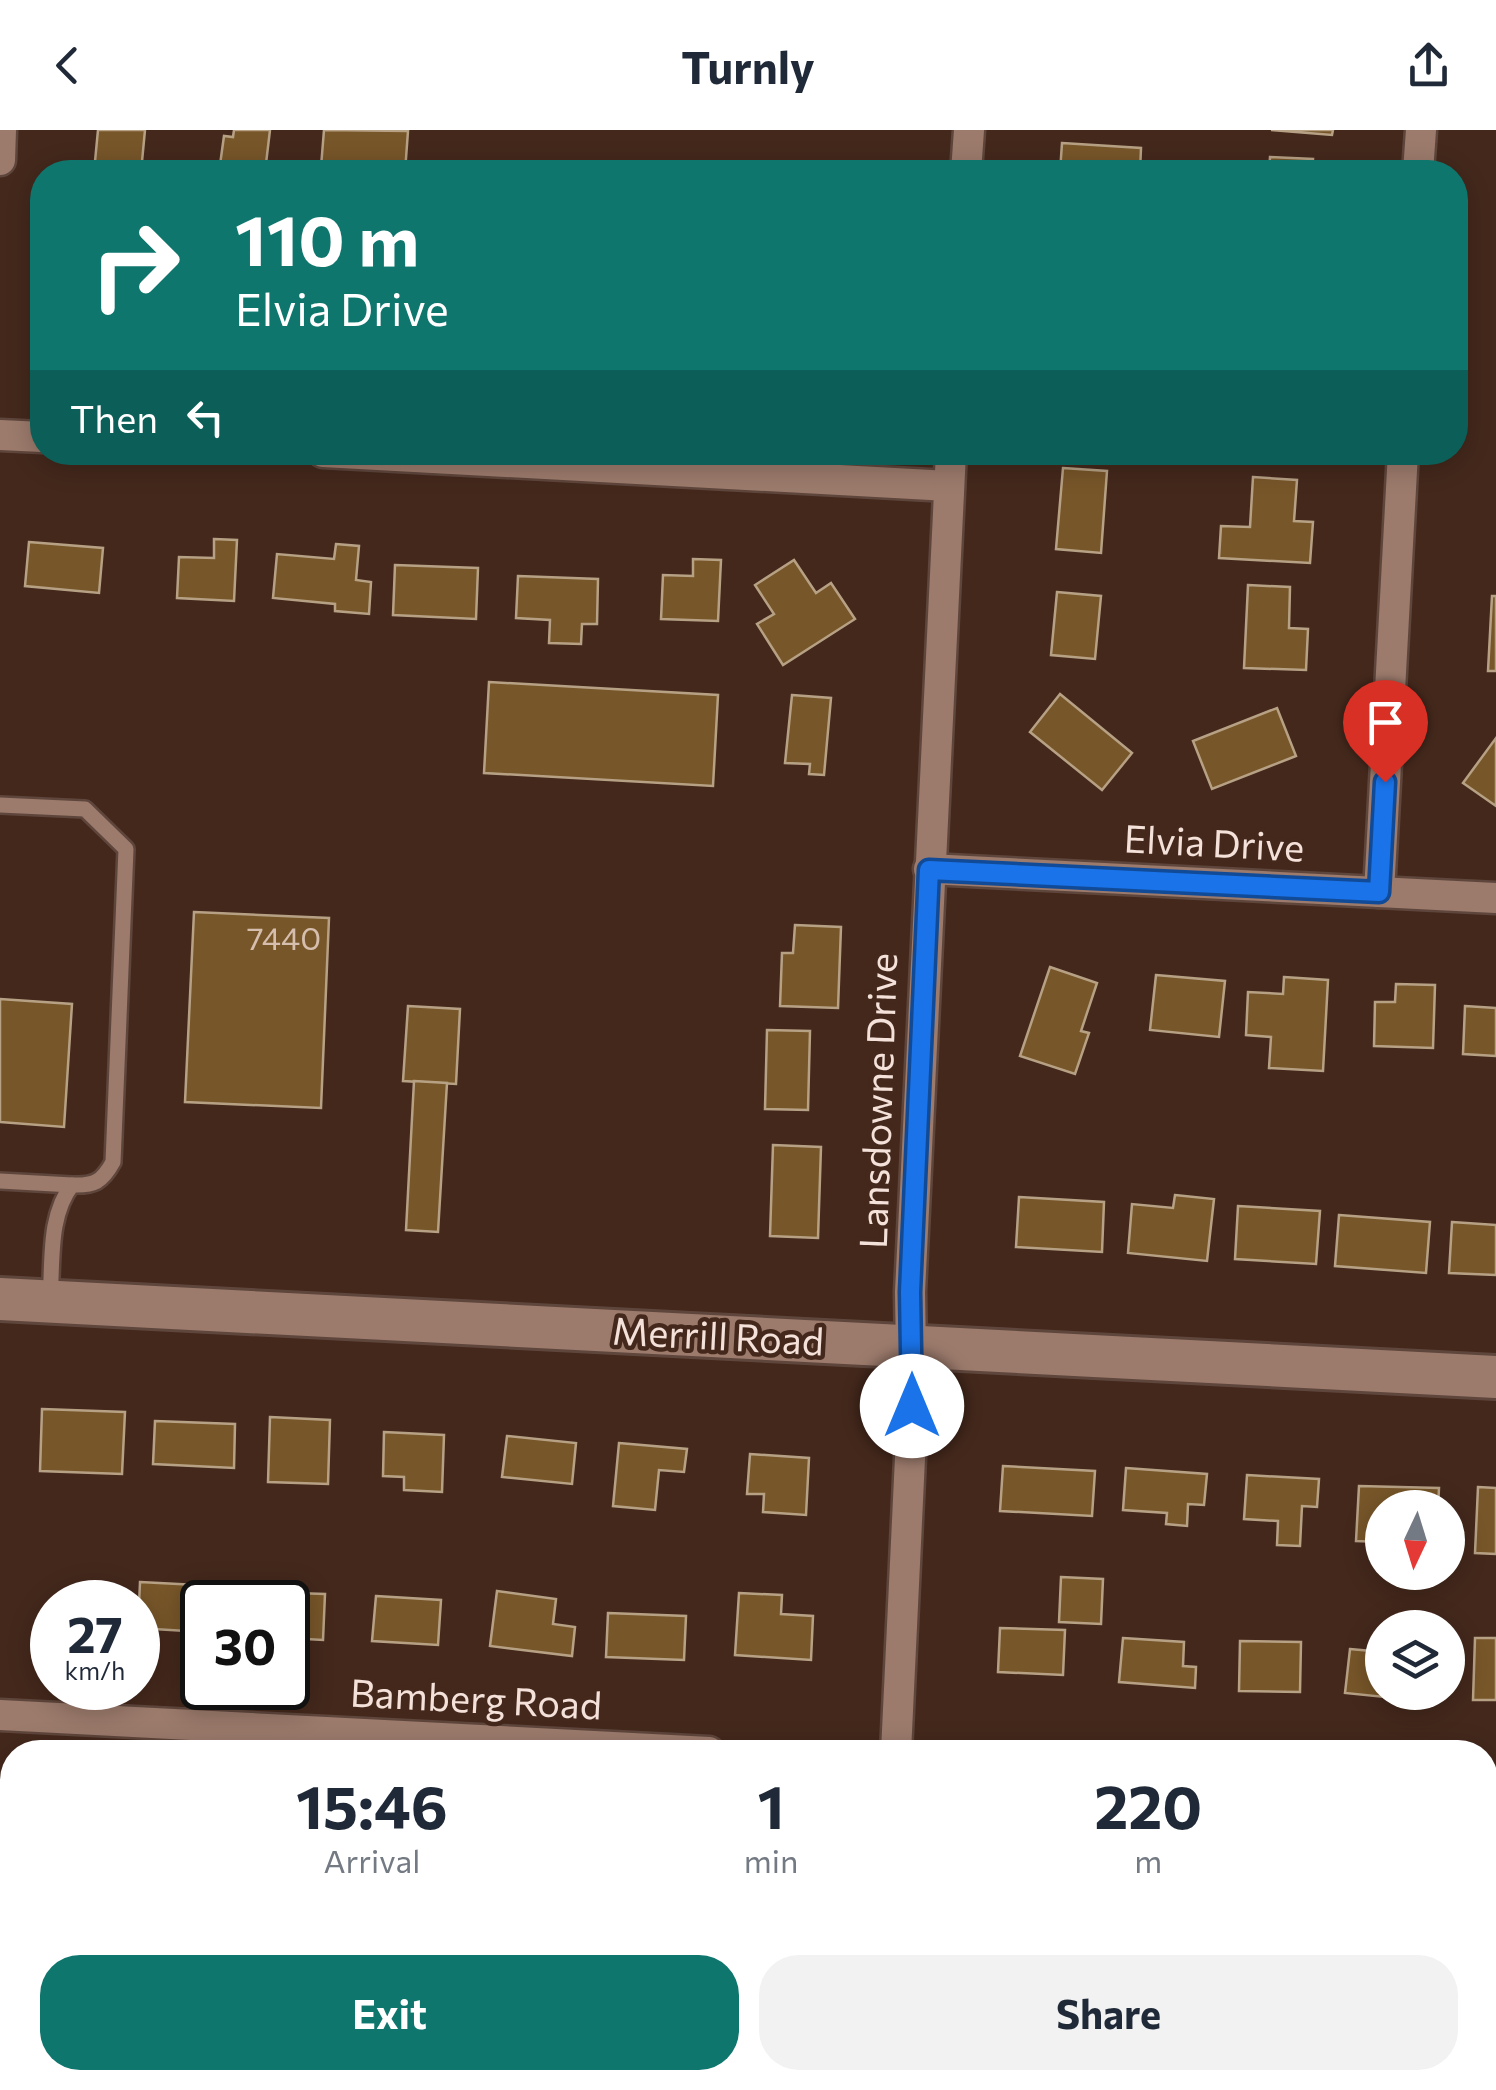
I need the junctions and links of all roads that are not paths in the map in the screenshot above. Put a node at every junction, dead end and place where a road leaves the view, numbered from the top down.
1 (2, 130) edge
2 (969, 130) edge
3 (1420, 130) edge
4 (0, 160) edge
5 (967, 160) edge
6 (1419, 160) edge
7 (0, 435) edge
8 (30, 437) edge
9 (562, 465) edge
10 (950, 465) edge
11 (1402, 465) edge
12 (949, 486) junction
13 (0, 806) edge
14 (929, 870) junction
15 (1379, 892) junction
16 (1496, 898) edge
17 (0, 1181) edge
18 (72, 1185) junction
19 (0, 1299) edge
20 (50, 1302) junction
21 (912, 1347) junction
22 (1496, 1377) edge
23 (0, 1715) edge
24 (479, 1740) edge
25 (897, 1740) edge

1 - 4 street
2 - 5 street
3 - 6 street
7 - 8 street
9 - 12 street
10 - 12 street, Lansdowne Drive
11 - 15 street
12 - 14 street, Lansdowne Drive
13 - 18 lane
14 - 15 street, Elvia Drive
14 - 21 street, Lansdowne Drive
15 - 16 street, Elvia Drive
17 - 18 lane
18 - 20 lane
19 - 20 main road, Merrill Road
20 - 21 main road, Merrill Road
21 - 22 main road, Merrill Road
21 - 25 street, Lansdowne Drive
23 - 24 street, Bamberg Road

